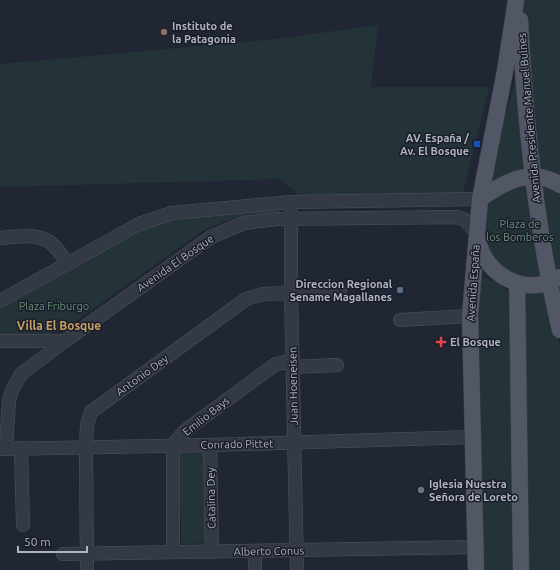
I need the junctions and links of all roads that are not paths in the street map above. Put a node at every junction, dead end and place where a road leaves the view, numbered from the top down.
1 (516, 0) edge
2 (519, 0) edge
3 (533, 176) junction
4 (560, 185) edge
5 (480, 199) junction
6 (292, 202) junction
7 (291, 219) junction
8 (477, 234) junction
9 (0, 238) edge
10 (68, 264) junction
11 (554, 280) edge
12 (517, 283) junction
13 (340, 291) dead end
14 (291, 292) junction
15 (0, 301) edge
16 (470, 316) junction
17 (400, 320) dead end
18 (560, 330) edge
19 (0, 341) edge
20 (65, 341) junction
21 (292, 364) junction
22 (337, 365) dead end
23 (473, 437) junction
24 (294, 443) junction
25 (173, 444) junction
26 (210, 445) junction
27 (86, 447) junction
28 (21, 448) junction
29 (3, 449) edge
30 (23, 526) dead end
31 (476, 548) junction
32 (297, 551) junction
33 (173, 552) junction
34 (212, 552) junction
35 (255, 552) junction
36 (63, 554) dead end
37 (87, 554) junction
38 (87, 570) edge
39 (255, 570) edge
40 (297, 570) edge
41 (476, 570) edge
42 (521, 570) edge

1 - 5 main road, Avenida España
2 - 3 main road, Avenida Presidente Manuel Bulnes
3 - 4 main road
3 - 5 main road
3 - 11 main road, Avenida Presidente Manuel Bulnes
5 - 6 street
5 - 8 main road, Avenida España
6 - 7 street, Juan Hoeneisen
6 - 10 street
7 - 8 street, Avenida El Bosque
7 - 14 street, Juan Hoeneisen
7 - 20 street, Avenida El Bosque
8 - 12 main road
8 - 16 main road, Avenida España
9 - 10 street
10 - 15 street
11 - 12 main road
11 - 18 main road, Avenida Presidente Manuel Bulnes
12 - 42 main road
13 - 14 street, Antonio Dey
14 - 21 street, Juan Hoeneisen
14 - 27 street, Antonio Dey
16 - 17 street
16 - 23 main road, Avenida España
19 - 20 street
20 - 29 street, Avenida El Bosque
21 - 22 street, Emilio Bays
21 - 24 street, Juan Hoeneisen
21 - 25 street, Emilio Bays
23 - 24 street, Conrado Pittet
23 - 31 main road, Avenida España
24 - 26 street, Conrado Pittet
24 - 32 street, Juan Hoeneisen
25 - 26 street, Conrado Pittet
25 - 27 street, Conrado Pittet
25 - 33 street, Emilio Bays
26 - 34 street, Catalina Dey
27 - 28 street, Conrado Pittet
27 - 37 street, Antonio Dey
28 - 29 street, Conrado Pittet
28 - 30 street
31 - 32 street, Alberto Conus
31 - 41 main road, Avenida España
32 - 35 street, Alberto Conus
32 - 40 street, Juan Hoeneisen
33 - 34 street, Alberto Conus
33 - 37 street, Alberto Conus
34 - 35 street, Alberto Conus
35 - 39 street
36 - 37 street, Alberto Conus
37 - 38 street, Antonio Dey

